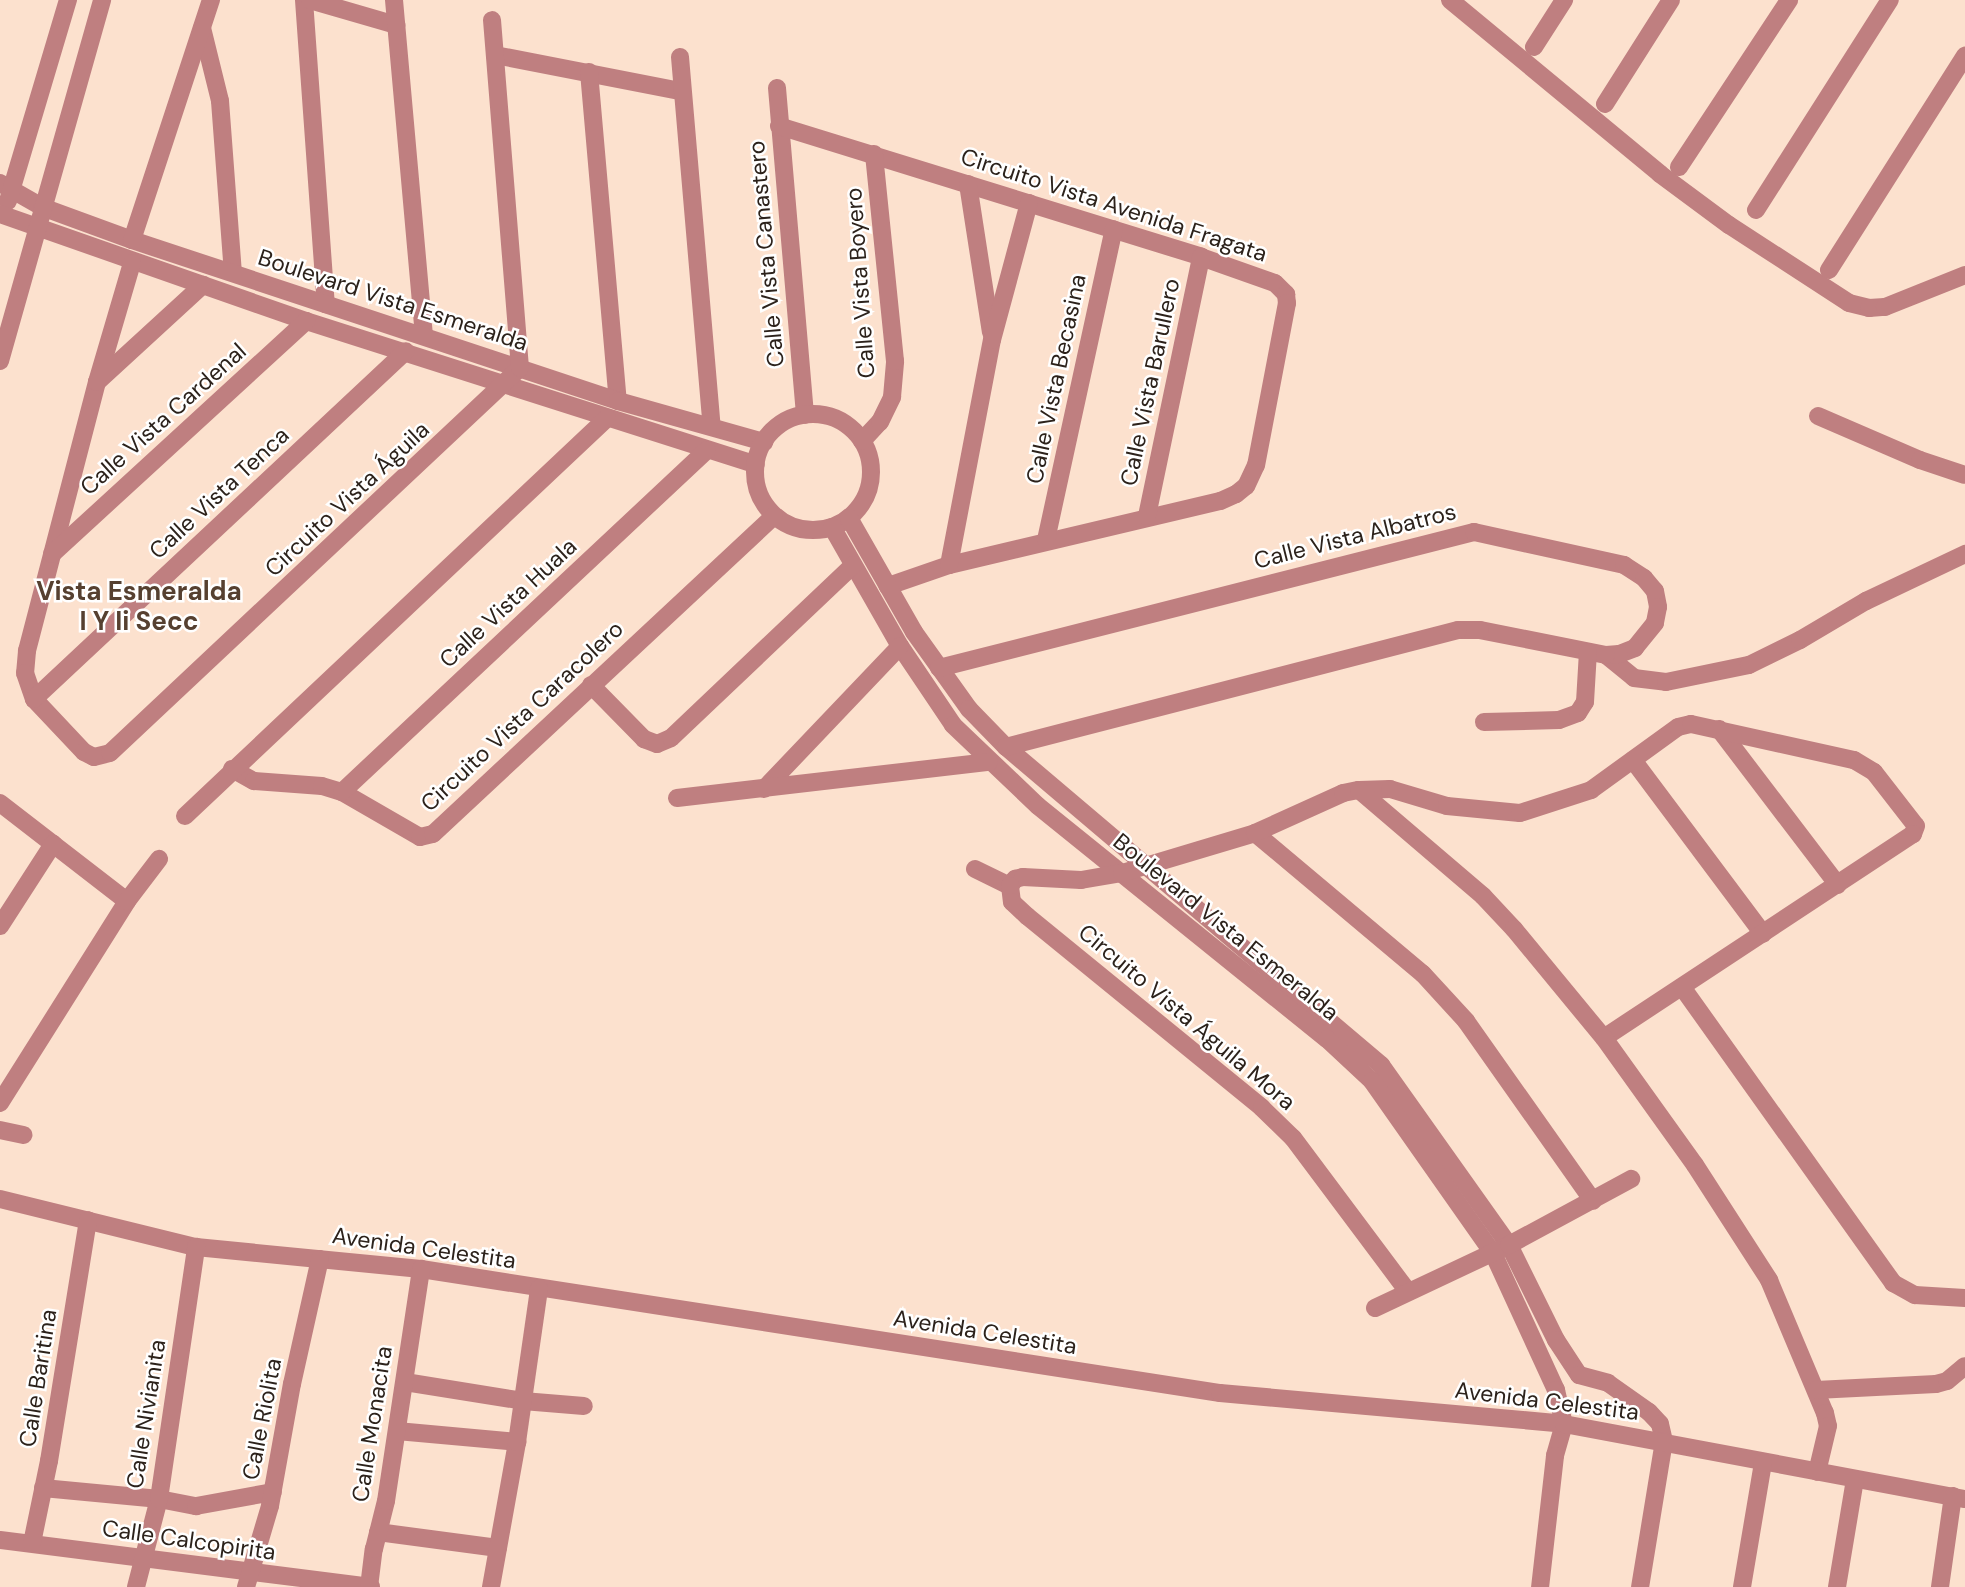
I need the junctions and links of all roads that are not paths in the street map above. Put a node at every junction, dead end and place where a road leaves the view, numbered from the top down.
1 (68, 0) edge
2 (102, 0) edge
3 (211, 0) edge
4 (304, 0) edge
5 (310, 0) edge
6 (394, 0) edge
7 (1450, 0) edge
8 (1564, 0) edge
9 (1671, 0) edge
10 (1789, 0) edge
11 (1890, 0) edge
12 (492, 20) dead end
13 (396, 25) junction
14 (202, 28) junction
15 (1534, 47) dead end
16 (495, 55) junction
17 (1965, 55) edge
18 (680, 57) dead end
19 (589, 72) junction
20 (777, 88) dead end
21 (681, 91) junction
22 (1605, 104) dead end
23 (779, 126) junction
24 (874, 154) junction
25 (1679, 167) dead end
26 (968, 184) junction
27 (6, 187) edge
28 (1029, 203) junction
29 (42, 207) junction
30 (1756, 210) dead end
31 (1, 220) edge
32 (35, 228) junction
33 (1114, 229) junction
34 (132, 240) junction
35 (1201, 257) junction
36 (132, 262) junction
37 (1829, 270) dead end
38 (233, 273) junction
39 (1965, 275) edge
40 (203, 285) junction
41 (326, 304) junction
42 (306, 321) junction
43 (424, 335) junction
44 (992, 340) junction
45 (406, 351) junction
46 (0, 361) edge
47 (520, 368) junction
48 (97, 382) junction
49 (504, 385) junction
50 (618, 401) junction
51 (805, 415) junction
52 (1818, 416) dead end
53 (607, 418) junction
54 (712, 427) junction
55 (862, 441) junction
56 (764, 442) junction
57 (707, 450) junction
58 (756, 465) junction
59 (1965, 475) edge
60 (774, 516) junction
61 (1147, 516) junction
62 (849, 517) junction
63 (832, 527) junction
64 (1046, 540) junction
65 (52, 554) junction
66 (1965, 554) edge
67 (853, 565) junction
68 (949, 565) junction
69 (888, 586) junction
70 (900, 646) junction
71 (1597, 654) junction
72 (939, 668) junction
73 (591, 685) junction
74 (34, 699) junction
75 (1484, 722) dead end
76 (1719, 729) junction
77 (1006, 747) junction
78 (1633, 760) junction
79 (989, 762) junction
80 (232, 769) junction
81 (764, 789) junction
82 (1359, 790) junction
83 (342, 792) junction
84 (677, 798) dead end
85 (0, 803) edge
86 (185, 816) dead end
87 (1255, 833) junction
88 (53, 844) junction
89 (159, 859) dead end
90 (1150, 866) junction
91 (975, 869) dead end
92 (1122, 873) junction
93 (1838, 885) junction
94 (1010, 886) junction
95 (127, 901) junction
96 (0, 926) edge
97 (1763, 934) junction
98 (1682, 987) junction
99 (1604, 1038) junction
100 (0, 1103) edge
101 (0, 1130) edge
102 (23, 1135) dead end
103 (1631, 1179) dead end
104 (0, 1199) edge
105 (1593, 1201) junction
106 (88, 1220) junction
107 (1509, 1245) junction
108 (196, 1247) junction
109 (1493, 1253) junction
110 (320, 1259) junction
111 (421, 1269) junction
112 (539, 1289) junction
113 (1408, 1292) junction
114 (1965, 1298) edge
115 (1375, 1308) dead end
116 (1965, 1366) edge
117 (1579, 1374) junction
118 (405, 1382) junction
119 (1816, 1390) junction
120 (1556, 1391) junction
121 (523, 1401) junction
122 (584, 1406) dead end
123 (1564, 1424) junction
124 (397, 1431) junction
125 (1664, 1441) junction
126 (517, 1442) junction
127 (1763, 1462) junction
128 (1817, 1472) junction
129 (1855, 1479) junction
130 (43, 1488) junction
131 (273, 1492) junction
132 (1959, 1497) edge
133 (159, 1499) junction
134 (378, 1532) junction
135 (0, 1540) edge
136 (32, 1543) junction
137 (498, 1548) junction
138 (145, 1559) junction
139 (248, 1581) edge
140 (136, 1587) edge
141 (370, 1587) edge
142 (491, 1587) edge
143 (1540, 1587) edge
144 (1640, 1587) edge
145 (1742, 1587) edge
146 (1837, 1587) edge
147 (1940, 1587) edge

1 - 27 street
2 - 29 street
3 - 14 street
4 - 41 street
5 - 13 street
6 - 13 street
7 - 39 street
8 - 15 street
9 - 22 street
10 - 25 street
11 - 30 street
12 - 16 street
13 - 43 street
14 - 34 street
14 - 38 street
16 - 19 street
16 - 47 street
17 - 37 street
18 - 21 street
19 - 21 street
19 - 50 street
20 - 23 street, Calle Vista Canastero
21 - 54 street
23 - 24 street, Circuito Vista Avenida Fragata
23 - 51 street, Calle Vista Canastero
24 - 26 street, Circuito Vista Avenida Fragata
24 - 55 street, Calle Vista Boyero
26 - 28 street, Circuito Vista Avenida Fragata
26 - 44 street
27 - 29 street, Boulevard Vista Esmeralda
27 - 31 street
28 - 33 street, Circuito Vista Avenida Fragata
28 - 44 street
29 - 32 street
29 - 34 street, Boulevard Vista Esmeralda
31 - 32 street, Boulevard Vista Esmeralda
32 - 36 street, Boulevard Vista Esmeralda
32 - 46 street
33 - 35 street, Circuito Vista Avenida Fragata
33 - 64 street, Calle Vista Becasina
34 - 38 street, Boulevard Vista Esmeralda
35 - 61 street, Calle Vista Barullero
35 - 61 street, Circuito Vista Avenida Fragata
36 - 40 street, Boulevard Vista Esmeralda
36 - 48 street, Circuito Vista Águila
38 - 41 street, Boulevard Vista Esmeralda
40 - 42 street, Boulevard Vista Esmeralda
40 - 48 street
41 - 43 street, Boulevard Vista Esmeralda
42 - 45 street, Boulevard Vista Esmeralda
42 - 65 street, Calle Vista Cardenal
43 - 47 street, Boulevard Vista Esmeralda
44 - 68 street
45 - 49 street, Boulevard Vista Esmeralda
45 - 74 street, Calle Vista Tenca
47 - 49 street, Circuito Vista Águila
47 - 50 street, Boulevard Vista Esmeralda
48 - 65 street, Circuito Vista Águila
49 - 53 street, Boulevard Vista Esmeralda
49 - 74 street, Circuito Vista Águila
50 - 54 street, Boulevard Vista Esmeralda
51 - 55 street
51 - 56 street
52 - 59 street
53 - 57 street, Boulevard Vista Esmeralda
53 - 80 street
54 - 56 street, Boulevard Vista Esmeralda
55 - 62 street
56 - 58 street
57 - 58 street, Boulevard Vista Esmeralda
57 - 83 street, Calle Vista Huala
58 - 60 street
60 - 63 street
60 - 73 street, Circuito Vista Caracolero
61 - 64 street, Circuito Vista Avenida Fragata
62 - 63 street
62 - 69 street, Boulevard Vista Esmeralda
63 - 67 street, Boulevard Vista Esmeralda
64 - 68 street, Circuito Vista Avenida Fragata
65 - 74 street, Circuito Vista Águila
66 - 71 street
67 - 70 street, Boulevard Vista Esmeralda
67 - 73 street
68 - 69 street, Circuito Vista Avenida Fragata
69 - 72 street, Boulevard Vista Esmeralda
70 - 79 street, Boulevard Vista Esmeralda
70 - 81 street
71 - 72 street, Calle Vista Albatros
71 - 75 street
71 - 77 street
72 - 77 street, Boulevard Vista Esmeralda
73 - 83 street, Circuito Vista Caracolero
76 - 78 street
76 - 93 street
76 - 93 street
77 - 90 street, Boulevard Vista Esmeralda
78 - 82 street
78 - 97 street
79 - 81 street
79 - 92 street, Boulevard Vista Esmeralda
80 - 83 street, Circuito Vista Caracolero
80 - 86 street
81 - 84 street
82 - 87 street
82 - 99 street
85 - 88 street
87 - 90 street
87 - 105 street
88 - 95 street
88 - 96 street
89 - 95 street
90 - 92 street
90 - 107 street, Boulevard Vista Esmeralda
91 - 94 street
92 - 94 street
92 - 109 street, Boulevard Vista Esmeralda
93 - 97 street
94 - 113 street, Circuito Vista Águila Mora
95 - 100 street
97 - 98 street
98 - 99 street
98 - 114 street
99 - 119 street
101 - 102 street
103 - 105 street
104 - 106 street, Avenida Celestita
105 - 107 street
106 - 108 street, Avenida Celestita
106 - 130 street, Calle Baritina
107 - 109 street
107 - 117 street, Boulevard Vista Esmeralda
108 - 110 street, Avenida Celestita
108 - 133 street, Calle Nivianita
109 - 113 street
109 - 120 street, Boulevard Vista Esmeralda
110 - 111 street, Avenida Celestita
110 - 131 street, Calle Riolita
111 - 112 street, Avenida Celestita
111 - 118 street, Calle Monacita
112 - 121 street
112 - 123 street, Avenida Celestita
113 - 115 street
116 - 119 street
117 - 120 street
117 - 125 street
118 - 121 street
118 - 124 street, Calle Monacita
119 - 128 street
120 - 123 street, Boulevard Vista Esmeralda
121 - 122 street
121 - 126 street
123 - 125 street, Avenida Celestita
123 - 143 street
124 - 126 street
124 - 134 street, Calle Monacita
125 - 127 street, Avenida Celestita
125 - 144 street
126 - 137 street
127 - 128 street, Avenida Celestita
127 - 145 street
128 - 129 street, Avenida Celestita
129 - 132 street, Avenida Celestita
129 - 146 street
130 - 133 street
130 - 136 street, Calle Baritina
131 - 133 street
131 - 139 street, Calle Riolita
132 - 147 street
133 - 138 street, Calle Nivianita
134 - 137 street
134 - 141 street, Calle Monacita
135 - 136 street, Calle Calcopirita
136 - 138 street, Calle Calcopirita
137 - 142 street
138 - 139 street, Calle Calcopirita
138 - 140 street, Calle Nivianita
139 - 141 street, Calle Calcopirita

